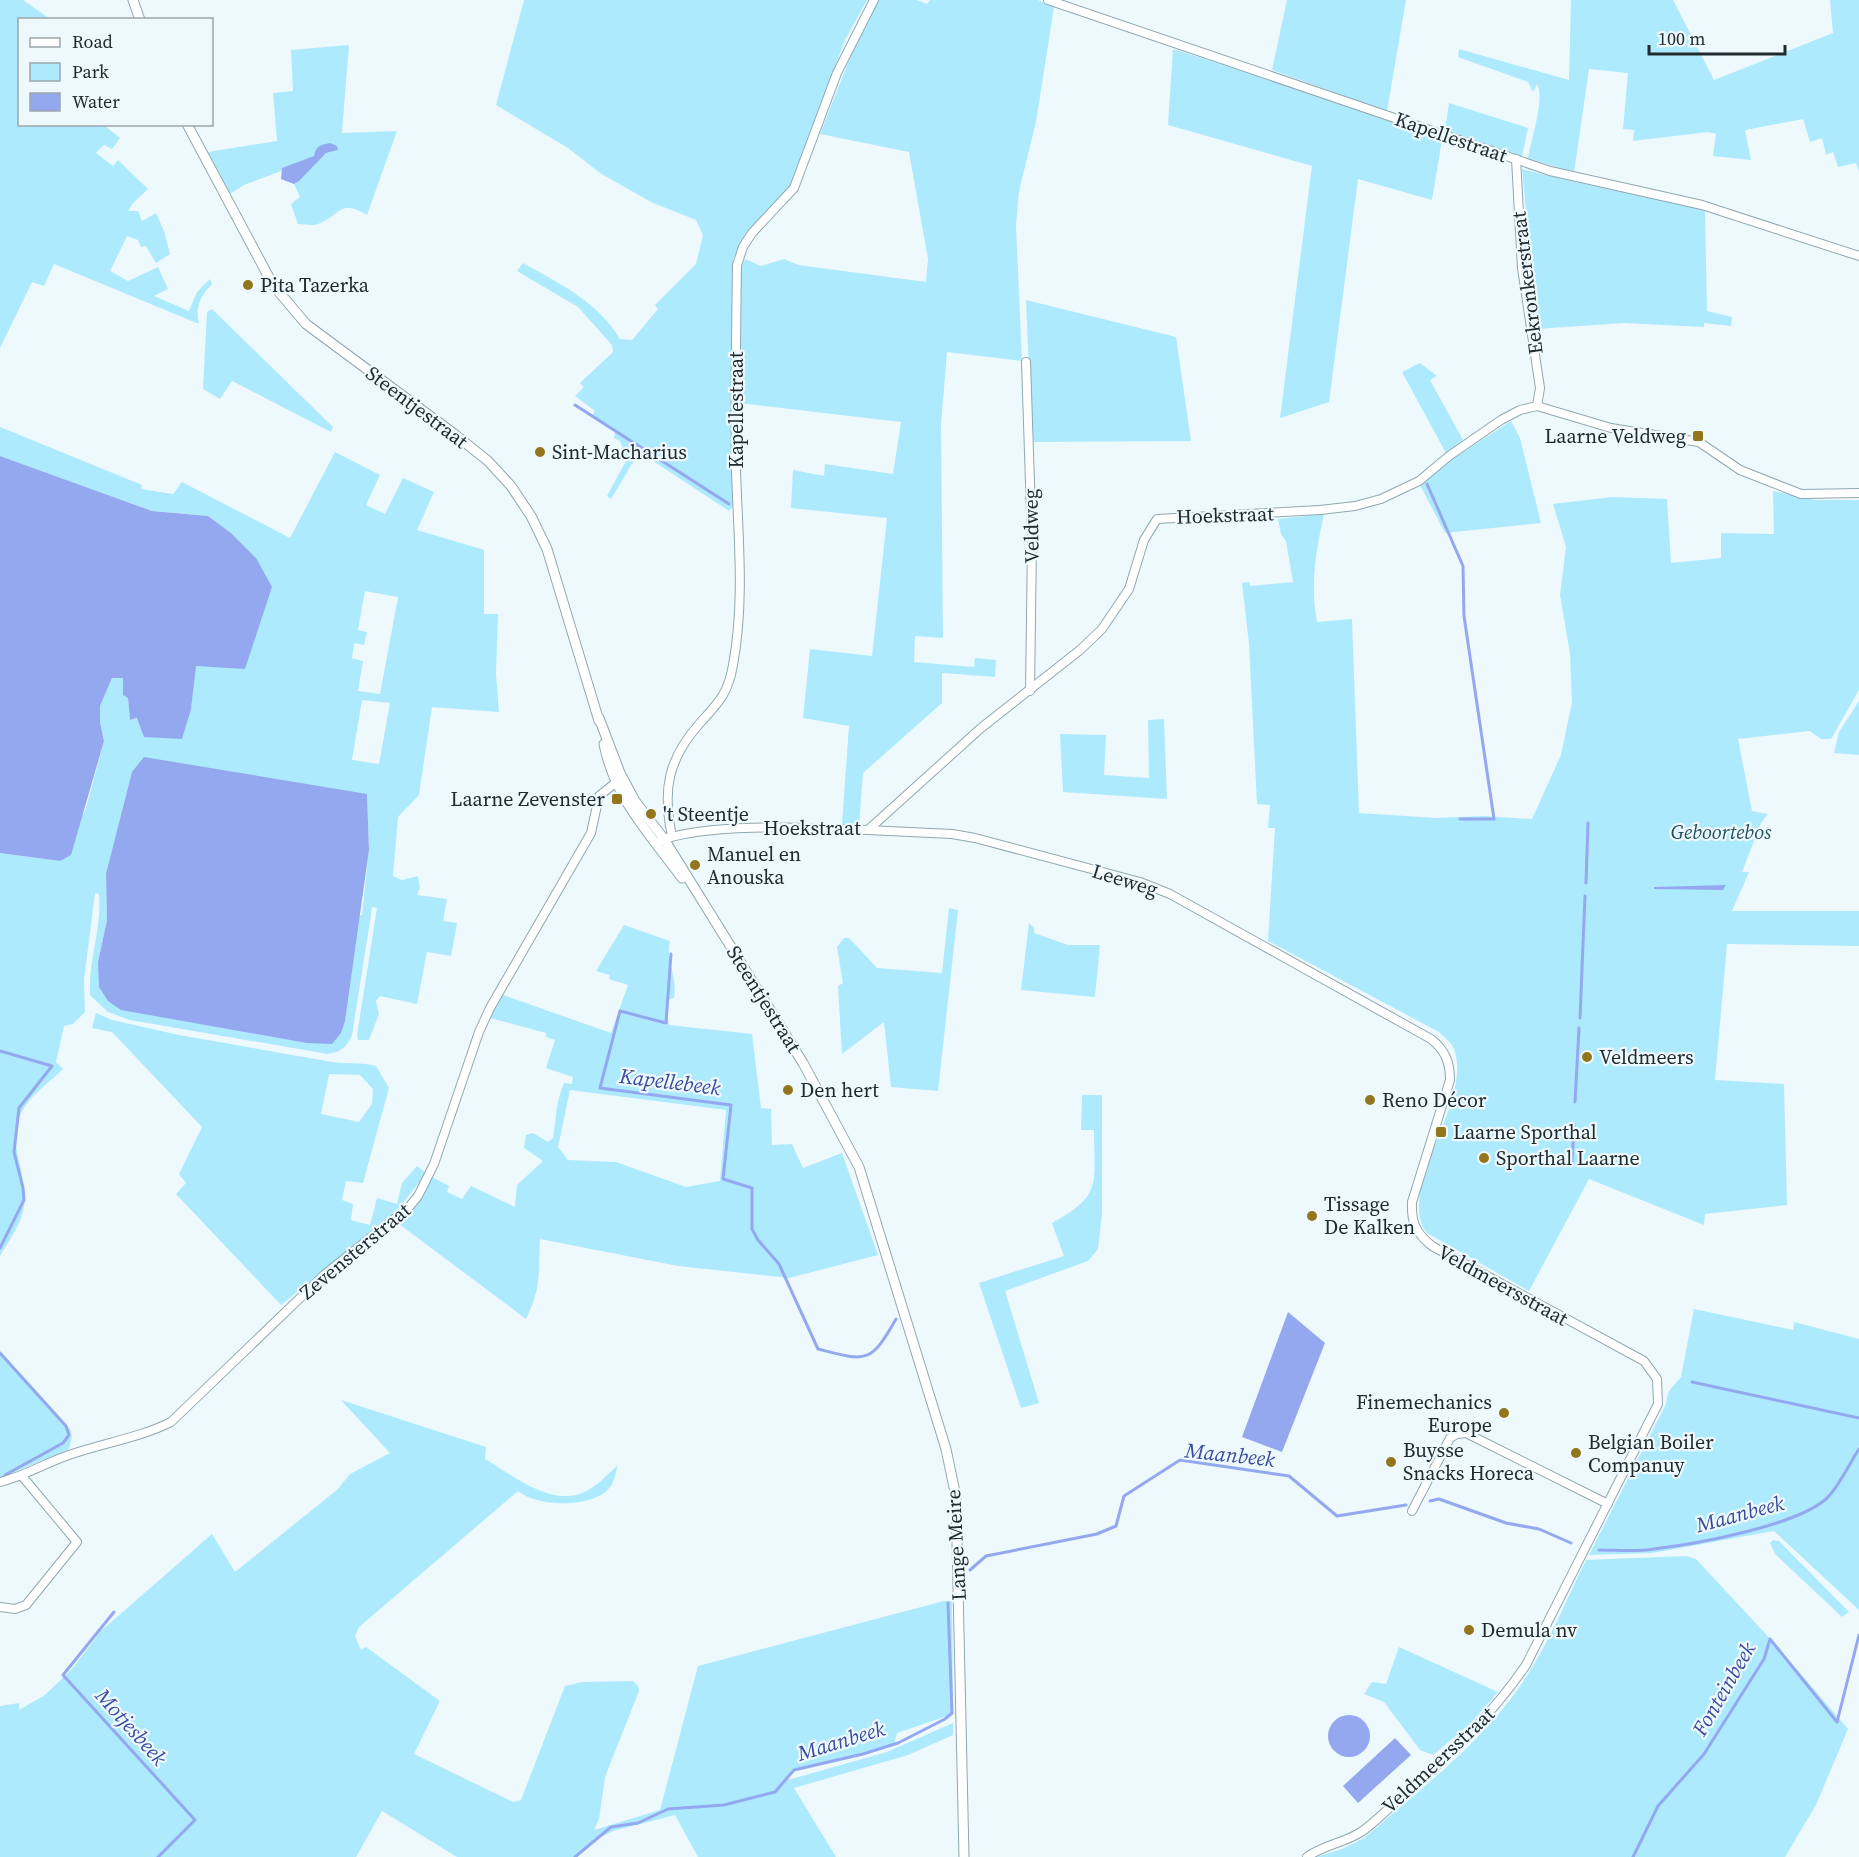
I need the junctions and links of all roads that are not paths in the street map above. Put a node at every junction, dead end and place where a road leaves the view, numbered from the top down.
1 (133, 0) edge
2 (874, 0) edge
3 (1048, 0) edge
4 (139, 18) edge
5 (188, 126) edge
6 (1516, 159) junction
7 (1859, 256) edge
8 (1026, 362) dead end
9 (1537, 406) junction
10 (1859, 493) edge
11 (1030, 691) junction
12 (618, 780) junction
13 (868, 830) junction
14 (664, 839) junction
15 (1359, 999) joint
16 (846, 1141) joint
17 (22, 1476) junction
18 (0, 1482) edge
19 (1608, 1504) junction
20 (1412, 1511) dead end
21 (0, 1607) edge
22 (964, 1857) edge
23 (1306, 1857) edge

1 - 4 street
2 - 14 street, Kapellestraat
3 - 6 street, Kapellestraat
5 - 12 street, Steentjestraat
6 - 7 street, Kapellestraat
6 - 9 street, Eekronkerstraat
8 - 11 street, Veldweg
9 - 10 street
9 - 11 street, Hoekstraat
11 - 13 street, Hoekstraat
12 - 14 street, Steentjestraat
12 - 17 street, Zevensterstraat
13 - 14 street, Hoekstraat
13 - 15 street, Leeweg
14 - 16 street, Steentjestraat
15 - 19 street, Veldmeersstraat
16 - 22 street, Lange Meire
17 - 18 street, Zevensterstraat
17 - 21 street
19 - 20 street
19 - 23 street, Veldmeersstraat

